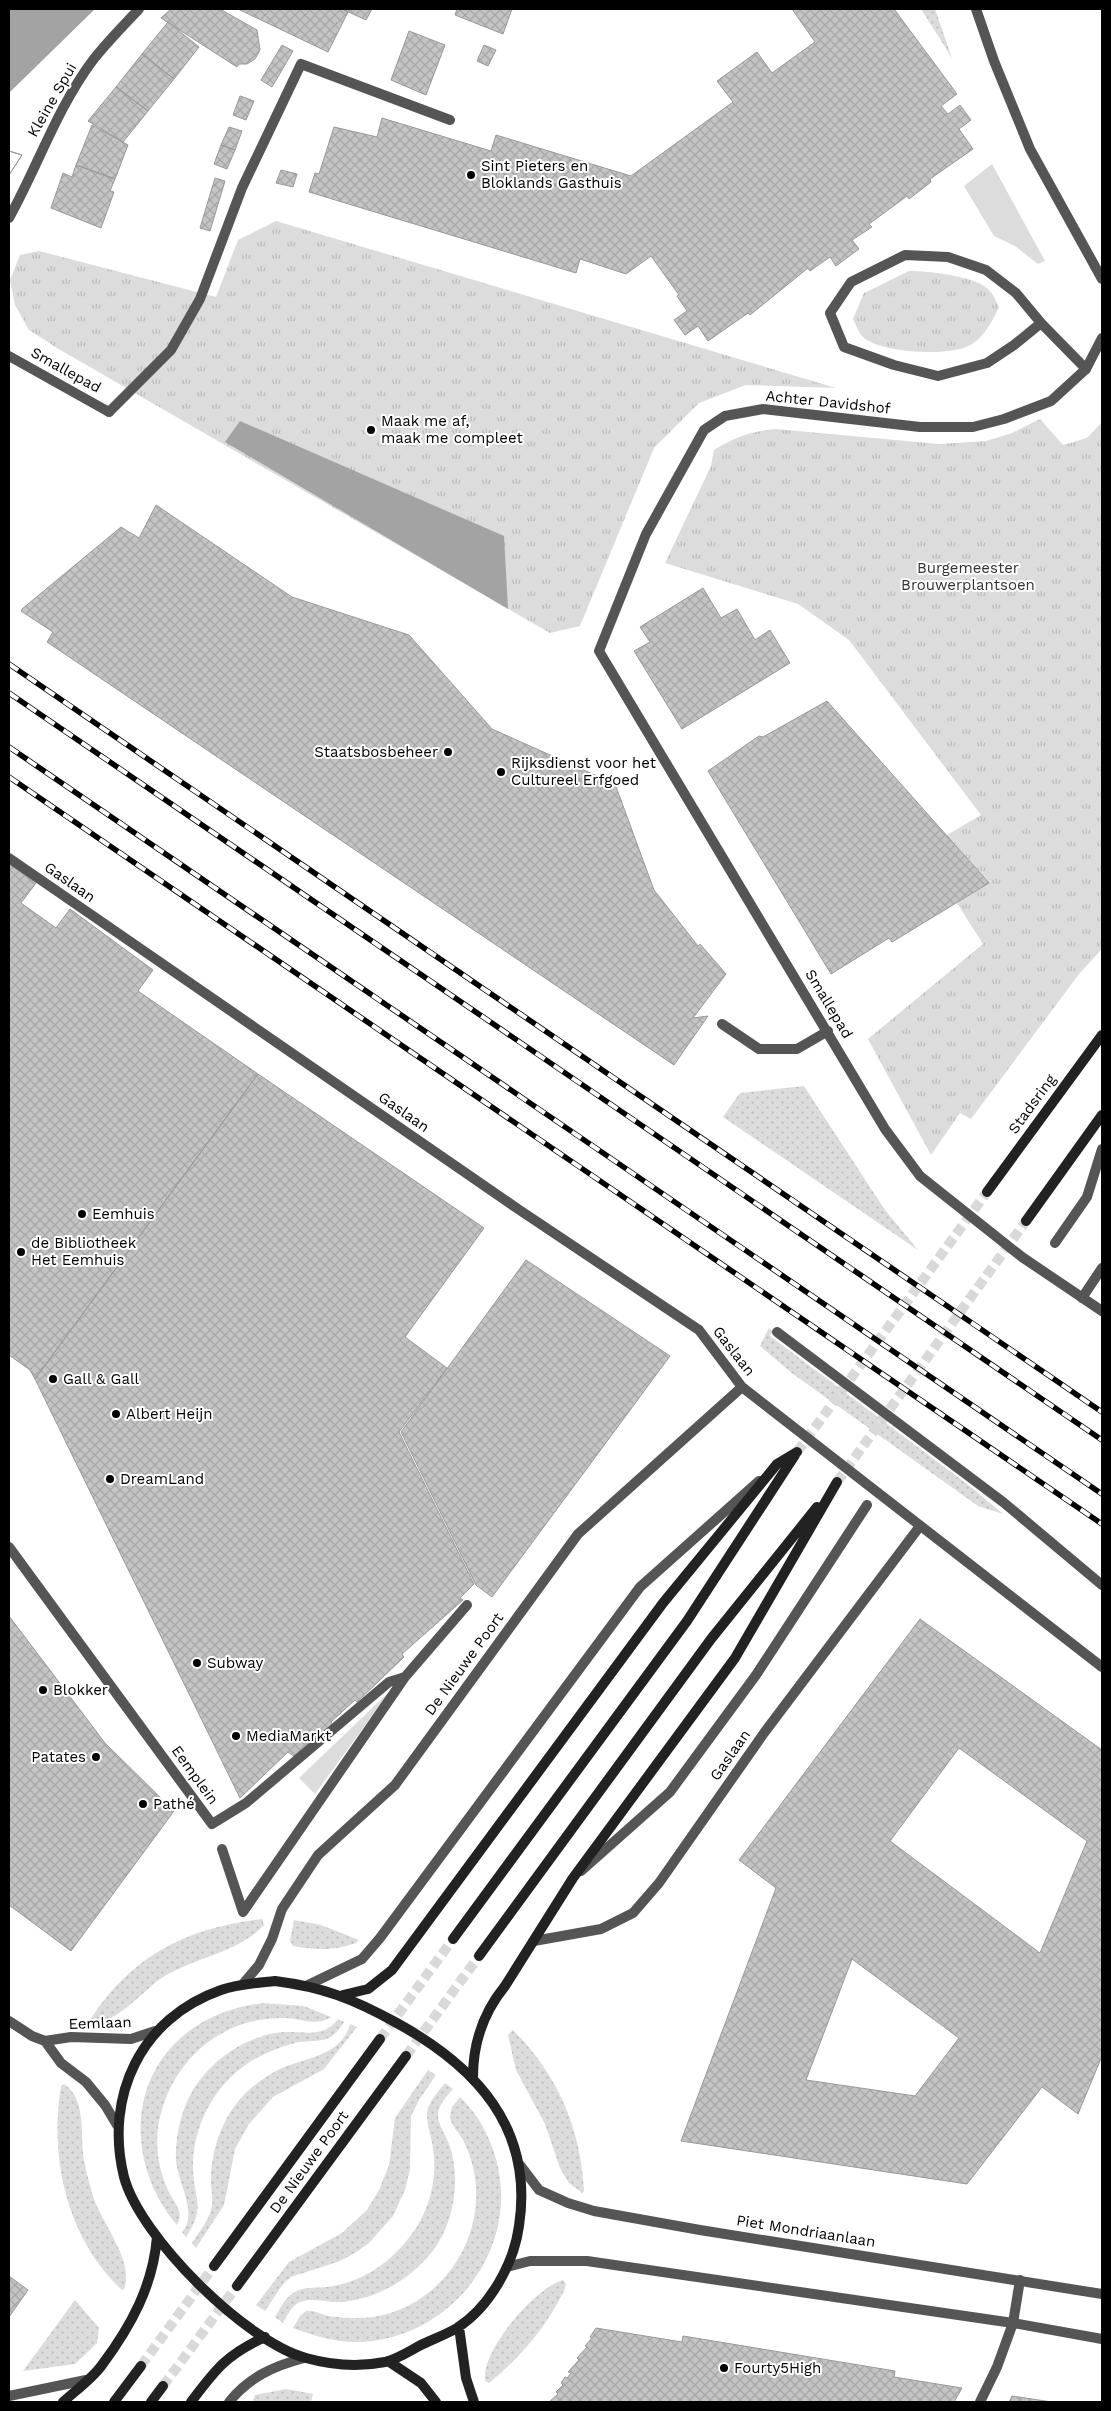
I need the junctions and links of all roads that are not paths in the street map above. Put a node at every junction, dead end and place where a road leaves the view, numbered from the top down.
1 (139, 9) edge
2 (976, 9) edge
3 (450, 120) dead end
4 (9, 218) edge
5 (1102, 279) edge
6 (1041, 323) junction
7 (1102, 338) edge
8 (9, 356) edge
9 (1086, 369) junction
10 (599, 651) joint
11 (9, 858) edge
12 (722, 1024) dead end
13 (828, 1031) junction
14 (1102, 1035) edge
15 (1102, 1115) edge
16 (1102, 1148) edge
17 (987, 1192) tunnel mouth
18 (1026, 1221) tunnel mouth
19 (1055, 1243) dead end
20 (1102, 1268) edge
21 (1082, 1298) junction
22 (1102, 1311) edge
23 (777, 1332) dead end
24 (742, 1387) junction
25 (777, 1464) junction
26 (867, 1505) dead end
27 (920, 1526) junction
28 (9, 1547) edge
29 (1102, 1586) edge
30 (467, 1605) dead end
31 (1102, 1667) edge
32 (404, 1677) junction
33 (222, 1848) dead end
34 (573, 1878) junction
35 (453, 1939) tunnel mouth
36 (534, 1941) junction
37 (479, 1956) tunnel mouth
38 (244, 1984) junction
39 (308, 1985) junction
40 (343, 1995) junction
41 (9, 2020) edge
42 (156, 2031) junction
43 (380, 2040) tunnel mouth
44 (46, 2042) junction
45 (406, 2056) tunnel mouth
46 (473, 2077) junction
47 (117, 2125) junction
48 (520, 2164) junction
49 (156, 2237) junction
50 (214, 2266) tunnel mouth
51 (507, 2267) junction
52 (1020, 2280) junction
53 (237, 2286) tunnel mouth
54 (1102, 2294) edge
55 (1013, 2323) junction
56 (459, 2327) junction
57 (265, 2337) junction
58 (1102, 2339) edge
59 (304, 2358) junction
60 (388, 2362) junction
61 (141, 2366) tunnel mouth
62 (86, 2380) junction
63 (163, 2386) tunnel mouth
64 (9, 2396) edge
65 (64, 2402) edge
66 (114, 2402) edge
67 (151, 2402) edge
68 (191, 2402) edge
69 (229, 2402) edge
70 (436, 2402) edge
71 (474, 2402) edge
72 (980, 2402) edge

1 - 4 street, Kleine Spui
2 - 5 street
3 - 8 street, Smallepad
6 - 6 street
6 - 9 street
7 - 9 street, Achter Davidshof
9 - 10 street, Achter Davidshof
10 - 13 street, Smallepad
11 - 24 street, Gaslaan
12 - 13 street
13 - 21 street, Smallepad
14 - 17 main road, Stadsring
15 - 18 main road
16 - 19 street
20 - 21 street
21 - 22 street, Smallepad
23 - 29 street
24 - 27 street, Gaslaan
24 - 38 street, De Nieuwe Poort
25 - 35 main road
25 - 39 street
25 - 40 main road
26 - 34 street
27 - 31 street
27 - 36 street, Gaslaan
28 - 32 street, Eemplein
30 - 32 street, Eemplein
32 - 33 street, Eemplein
34 - 36 main road
34 - 37 main road
36 - 46 main road
38 - 39 main road
38 - 42 main road
39 - 40 main road
40 - 46 main road
41 - 44 street
42 - 44 street, Eemlaan
42 - 47 main road
43 - 50 main road, De Nieuwe Poort
44 - 47 street
45 - 53 main road, De Nieuwe Poort
46 - 48 main road
47 - 49 main road
48 - 51 main road
48 - 52 street, Piet Mondriaanlaan
49 - 57 main road
49 - 62 main road
51 - 55 street
51 - 56 main road
52 - 54 street, Piet Mondriaanlaan
52 - 55 street
55 - 58 street
55 - 72 street
56 - 60 main road
56 - 71 main road
57 - 59 main road
57 - 68 main road
59 - 60 main road
59 - 69 street
60 - 70 main road
61 - 66 main road
62 - 64 street
62 - 65 main road
63 - 67 main road

